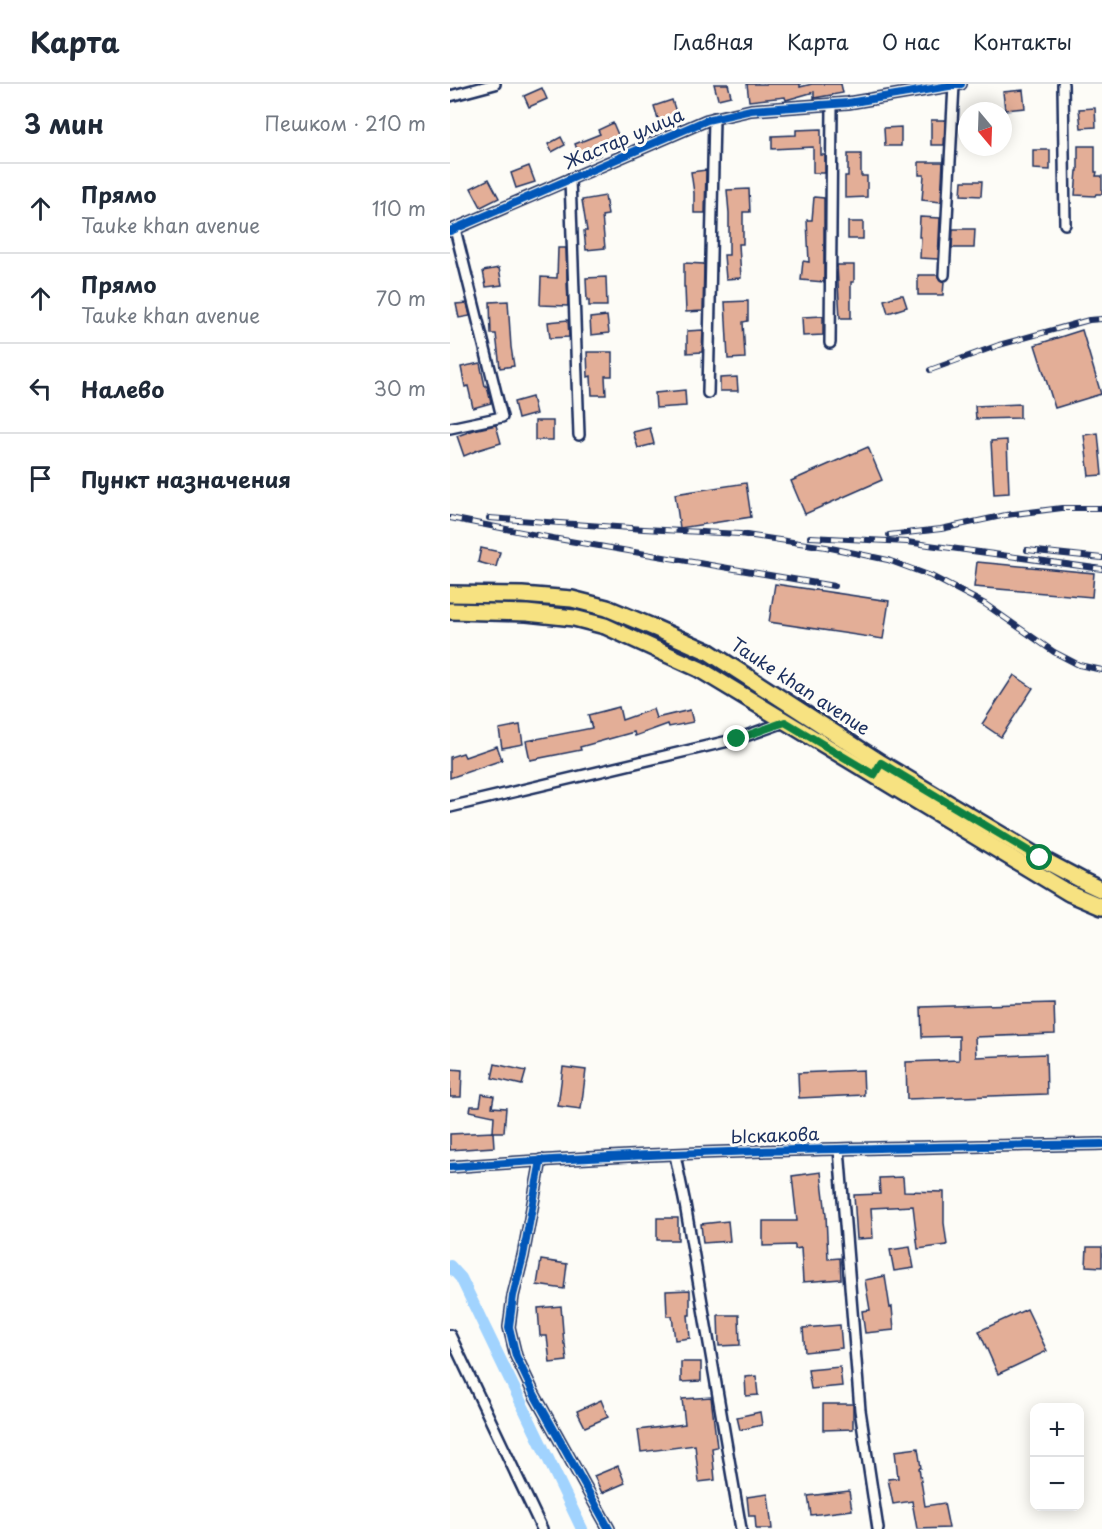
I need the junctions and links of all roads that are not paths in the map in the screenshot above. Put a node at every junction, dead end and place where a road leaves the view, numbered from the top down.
1 (495, 84) edge
2 (1063, 84) edge
3 (957, 85) edge
4 (450, 96) edge
5 (832, 105) junction
6 (714, 118) junction
7 (570, 179) junction
8 (1065, 224) dead end
9 (452, 230) edge
10 (944, 275) dead end
11 (830, 343) dead end
12 (708, 393) dead end
13 (450, 428) edge
14 (579, 435) dead end
15 (450, 594) edge
16 (450, 611) edge
17 (709, 652) junction
18 (699, 669) junction
19 (785, 722) junction
20 (878, 769) junction
21 (450, 807) edge
22 (1102, 890) edge
23 (1102, 907) edge
24 (1102, 1144) edge
25 (838, 1149) junction
26 (675, 1155) junction
27 (541, 1160) junction
28 (450, 1167) edge
29 (450, 1335) edge
30 (542, 1529) edge
31 (609, 1529) edge
32 (741, 1529) edge
33 (878, 1529) edge

1 - 4 street
2 - 8 street
3 - 5 street, Жастар улица
3 - 10 street
5 - 6 street, Жастар улица
5 - 11 street
6 - 7 street, Жастар улица
6 - 12 street
7 - 9 street, Жастар улица
7 - 14 street
9 - 13 street
15 - 17 main road, Tauke khan avenue
16 - 18 main road, Tauke khan avenue
17 - 18 main road
17 - 20 main road, Tauke khan avenue
18 - 19 main road, Tauke khan avenue
19 - 20 main road, Tauke khan avenue
19 - 21 street
20 - 22 main road, Tauke khan avenue
20 - 23 main road, Tauke khan avenue
24 - 25 street, Ыскакова
25 - 26 street, Ыскакова
25 - 33 street
26 - 27 street, Ыскакова
26 - 32 street
27 - 28 street, Ыскакова
27 - 31 street
29 - 30 street

